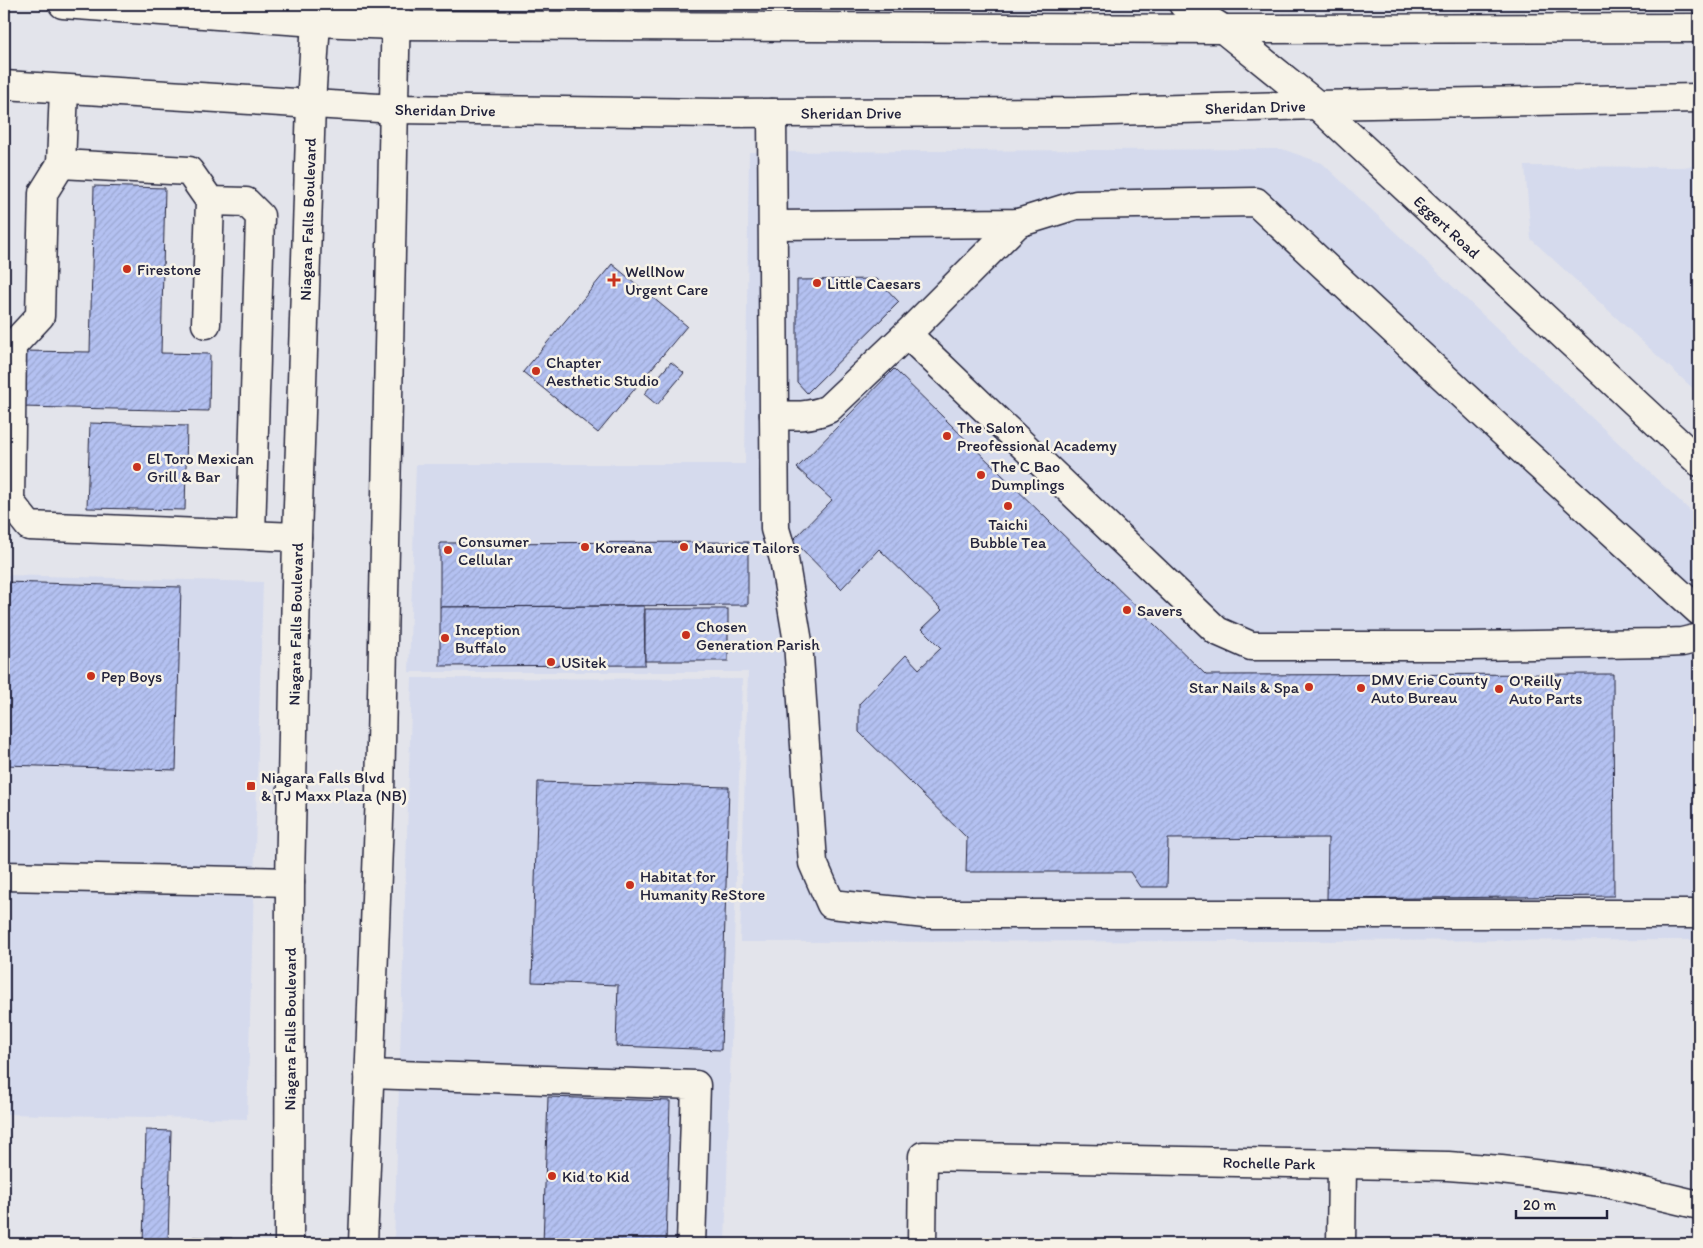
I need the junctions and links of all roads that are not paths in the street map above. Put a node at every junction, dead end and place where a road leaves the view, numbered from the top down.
1 (63, 4) edge
2 (1183, 4) edge
3 (316, 13) edge
4 (396, 14) edge
5 (1699, 28) edge
6 (1223, 29) junction
7 (4, 85) edge
8 (64, 89) junction
9 (1699, 98) edge
10 (311, 104) junction
11 (1317, 105) junction
12 (395, 109) junction
13 (772, 114) junction
14 (61, 164) junction
15 (210, 202) junction
16 (1018, 223) junction
17 (774, 225) junction
18 (206, 324) dead end
19 (908, 334) junction
20 (774, 415) junction
21 (1699, 462) edge
22 (251, 536) junction
23 (297, 536) junction
24 (1699, 611) edge
25 (1699, 638) edge
26 (4, 876) edge
27 (290, 882) junction
28 (1699, 914) edge
29 (369, 1074) junction
30 (1342, 1164) junction
31 (1699, 1205) edge
32 (289, 1244) edge
33 (363, 1244) edge
34 (691, 1244) edge
35 (922, 1244) edge
36 (1341, 1244) edge

1 - 3 main road
2 - 6 main road, Eggert Road
3 - 4 main road
3 - 10 main road, Niagara Falls Boulevard
4 - 6 main road
4 - 12 main road
5 - 6 main road
6 - 11 main road, Eggert Road
7 - 8 main road, Sheridan Drive
8 - 10 main road, Sheridan Drive
8 - 14 main road
9 - 11 main road, Sheridan Drive
10 - 12 main road, Sheridan Drive
10 - 23 main road, Niagara Falls Boulevard
11 - 13 main road, Sheridan Drive
11 - 21 main road, Eggert Road
12 - 13 main road, Sheridan Drive
12 - 29 main road
13 - 17 main road
14 - 15 main road
14 - 22 main road
15 - 18 main road
15 - 22 main road
16 - 17 main road
16 - 19 main road
16 - 24 main road
17 - 20 main road
19 - 20 main road
19 - 25 main road
20 - 28 main road
22 - 23 main road
23 - 27 main road, Niagara Falls Boulevard
26 - 27 main road
27 - 32 main road, Niagara Falls Boulevard
29 - 33 main road
29 - 34 main road
30 - 31 main road, Rochelle Park
30 - 35 main road, Rochelle Park
30 - 36 main road

